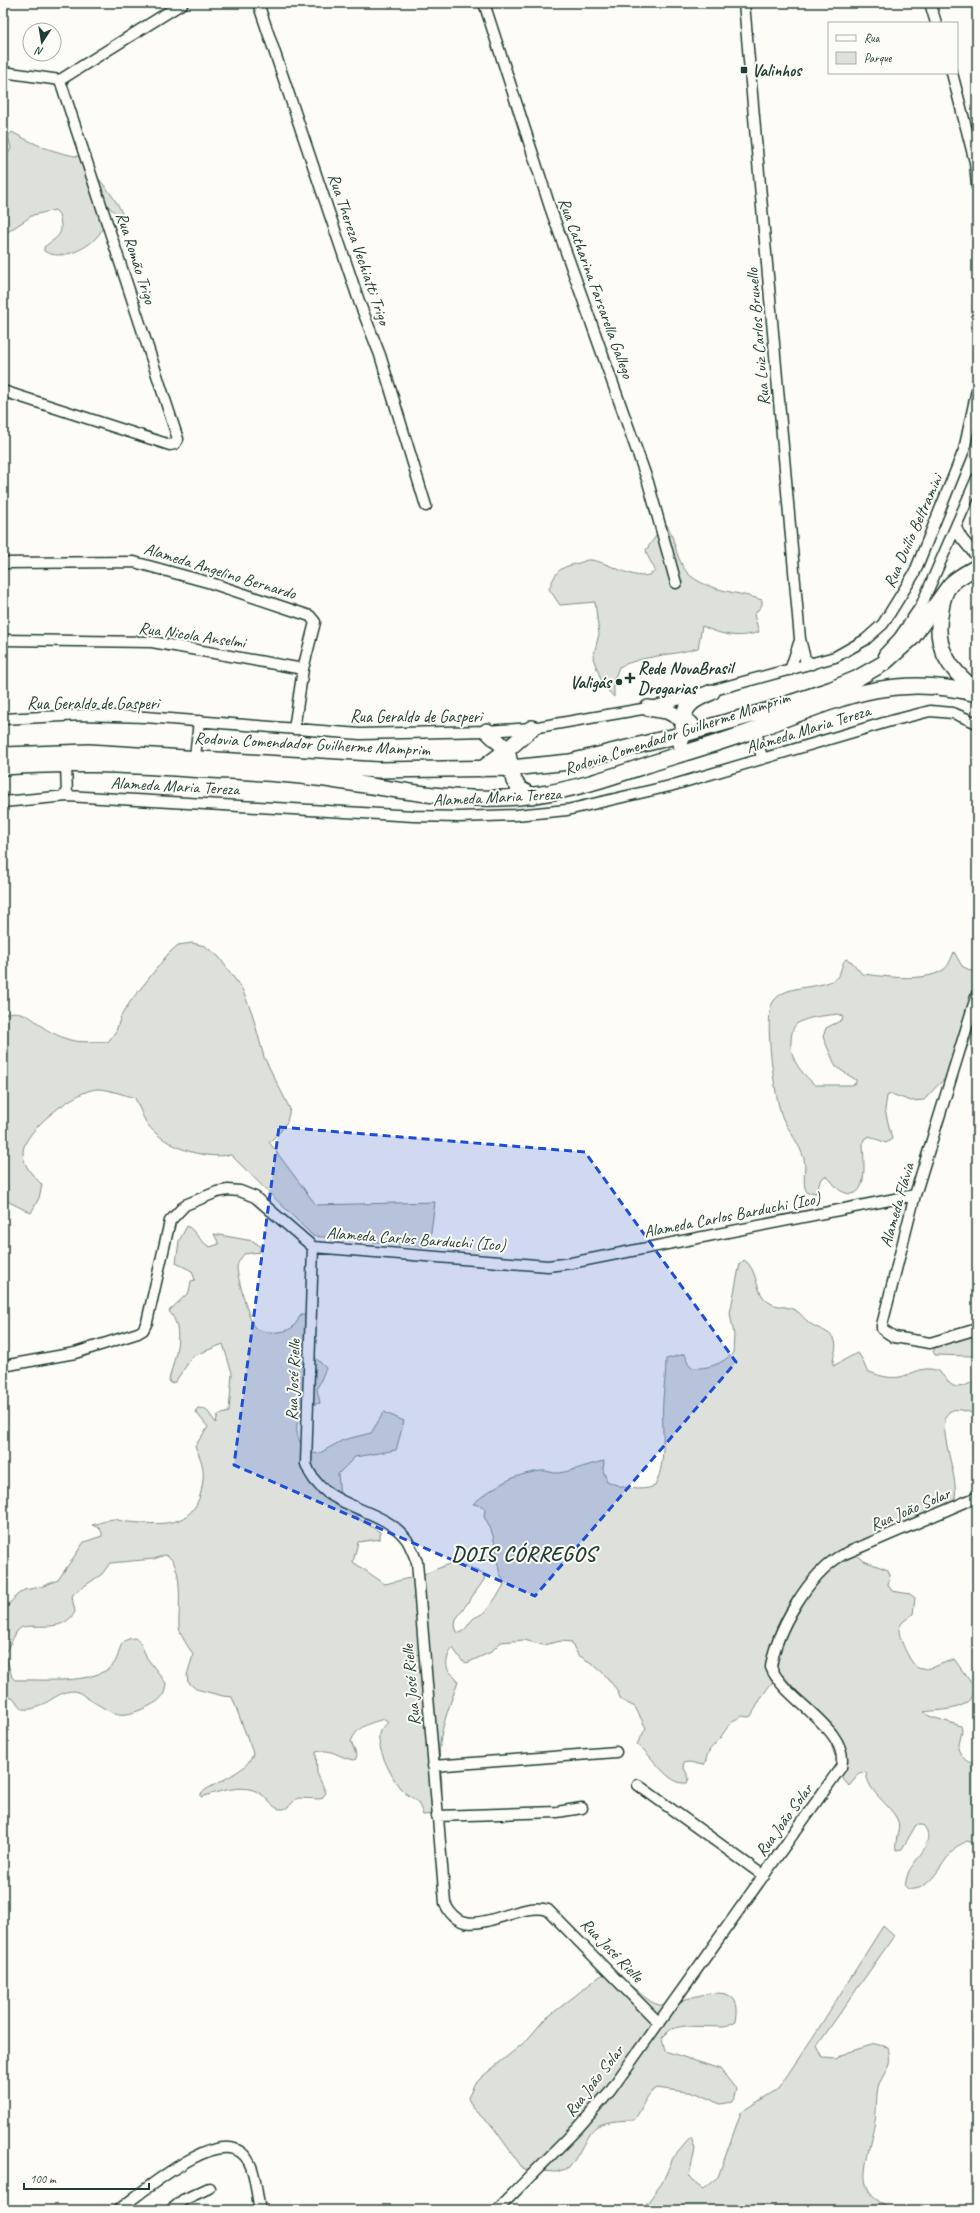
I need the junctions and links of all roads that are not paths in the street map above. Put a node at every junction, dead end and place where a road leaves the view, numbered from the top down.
1 (183, 3) edge
2 (258, 3) edge
3 (484, 3) edge
4 (744, 3) edge
5 (930, 3) edge
6 (936, 22) edge
7 (3, 72) edge
8 (952, 74) edge
9 (60, 80) junction
10 (977, 187) edge
11 (977, 390) edge
12 (3, 391) edge
13 (977, 478) edge
14 (426, 506) dead end
15 (956, 528) junction
16 (977, 557) edge
17 (3, 564) edge
18 (977, 568) edge
19 (676, 584) dead end
20 (950, 585) junction
21 (800, 638) junction
22 (3, 640) edge
23 (812, 664) junction
24 (303, 669) junction
25 (790, 670) junction
26 (856, 679) junction
27 (977, 691) edge
28 (712, 692) junction
29 (977, 694) edge
30 (648, 708) junction
31 (3, 719) edge
32 (199, 721) junction
33 (977, 723) edge
34 (684, 727) junction
35 (532, 728) junction
36 (294, 729) junction
37 (756, 730) junction
38 (487, 732) junction
39 (507, 750) junction
40 (3, 755) edge
41 (195, 757) junction
42 (665, 759) junction
43 (762, 759) junction
44 (66, 763) junction
45 (3, 767) edge
46 (510, 768) junction
47 (482, 769) junction
48 (67, 796) junction
49 (532, 796) junction
50 (514, 797) junction
51 (3, 802) edge
52 (516, 815) junction
53 (977, 994) edge
54 (915, 1195) junction
55 (313, 1247) junction
56 (977, 1329) edge
57 (3, 1366) edge
58 (977, 1498) edge
59 (616, 1752) dead end
60 (434, 1766) junction
61 (638, 1785) dead end
62 (582, 1808) dead end
63 (437, 1816) junction
64 (764, 1876) junction
65 (659, 2023) junction
66 (209, 2188) dead end
67 (118, 2210) edge
68 (171, 2210) edge
69 (260, 2210) edge
70 (497, 2210) edge

1 - 9 street
2 - 14 street, Rua Thereza Vechiatti Trigo
3 - 19 street, Rua Catharina Farsarella Gallego
4 - 21 street, Rua Luiz Carlos Brunello
5 - 6 street
7 - 9 street
8 - 10 street
9 - 12 street, Rua Romão Trigo
11 - 23 street, Rua Duílio Beltramini
13 - 15 street
15 - 16 street
15 - 26 street
17 - 24 street, Alameda Angelino Bernardo
18 - 20 main road
20 - 26 main road, Rodovia Comendador Guilherme Mamprim
20 - 27 main road
21 - 23 street, Rua Luiz Carlos Brunello
21 - 25 street
22 - 24 street, Rua Nicola Anselmi
23 - 25 street, Rua Duílio Beltramini
24 - 36 street, Alameda Angelino Bernardo
25 - 28 street, Rua Geraldo de Gasperi
26 - 34 main road, Rodovia Comendador Guilherme Mamprim
28 - 30 street, Rua Geraldo de Gasperi
28 - 34 main road
29 - 37 main road, Rodovia Comendador Guilherme Mamprim
30 - 34 main road
30 - 35 street, Rua Geraldo de Gasperi
31 - 32 street, Rua Geraldo de Gasperi
32 - 36 street, Rua Geraldo de Gasperi
32 - 41 street
33 - 43 street, Alameda Maria Tereza
34 - 42 main road
34 - 46 main road, Rodovia Comendador Guilherme Mamprim
35 - 38 street, Rua Geraldo de Gasperi
35 - 39 main road
36 - 38 street, Rua Geraldo de Gasperi
37 - 42 main road, Rodovia Comendador Guilherme Mamprim
37 - 43 street
38 - 39 main road
39 - 46 main road
39 - 47 main road
40 - 41 main road, Rodovia Comendador Guilherme Mamprim
41 - 47 main road, Rodovia Comendador Guilherme Mamprim
42 - 49 main road, Rodovia Comendador Guilherme Mamprim
43 - 52 street, Alameda Maria Tereza
44 - 45 main road, Rodovia Comendador Guilherme Mamprim
44 - 48 street
44 - 50 main road, Rodovia Comendador Guilherme Mamprim
46 - 47 main road, Rodovia Comendador Guilherme Mamprim
46 - 49 main road
48 - 51 street, Alameda Maria Tereza
48 - 52 street, Alameda Maria Tereza
49 - 50 main road, Rodovia Comendador Guilherme Mamprim
50 - 52 street
53 - 54 street, Alameda Flávia
54 - 55 street, Alameda Carlos Barduchi (Ico)
54 - 56 street, Alameda Flávia
55 - 57 street, Alameda Carlos Barduchi (Ico)
55 - 60 street, Rua José Rielle
58 - 64 street, Rua João Solar
59 - 60 street
60 - 63 street, Rua José Rielle
61 - 64 street
62 - 63 street
63 - 65 street, Rua José Rielle
64 - 65 street, Rua João Solar
65 - 70 street, Rua João Solar
66 - 68 street
67 - 69 street

